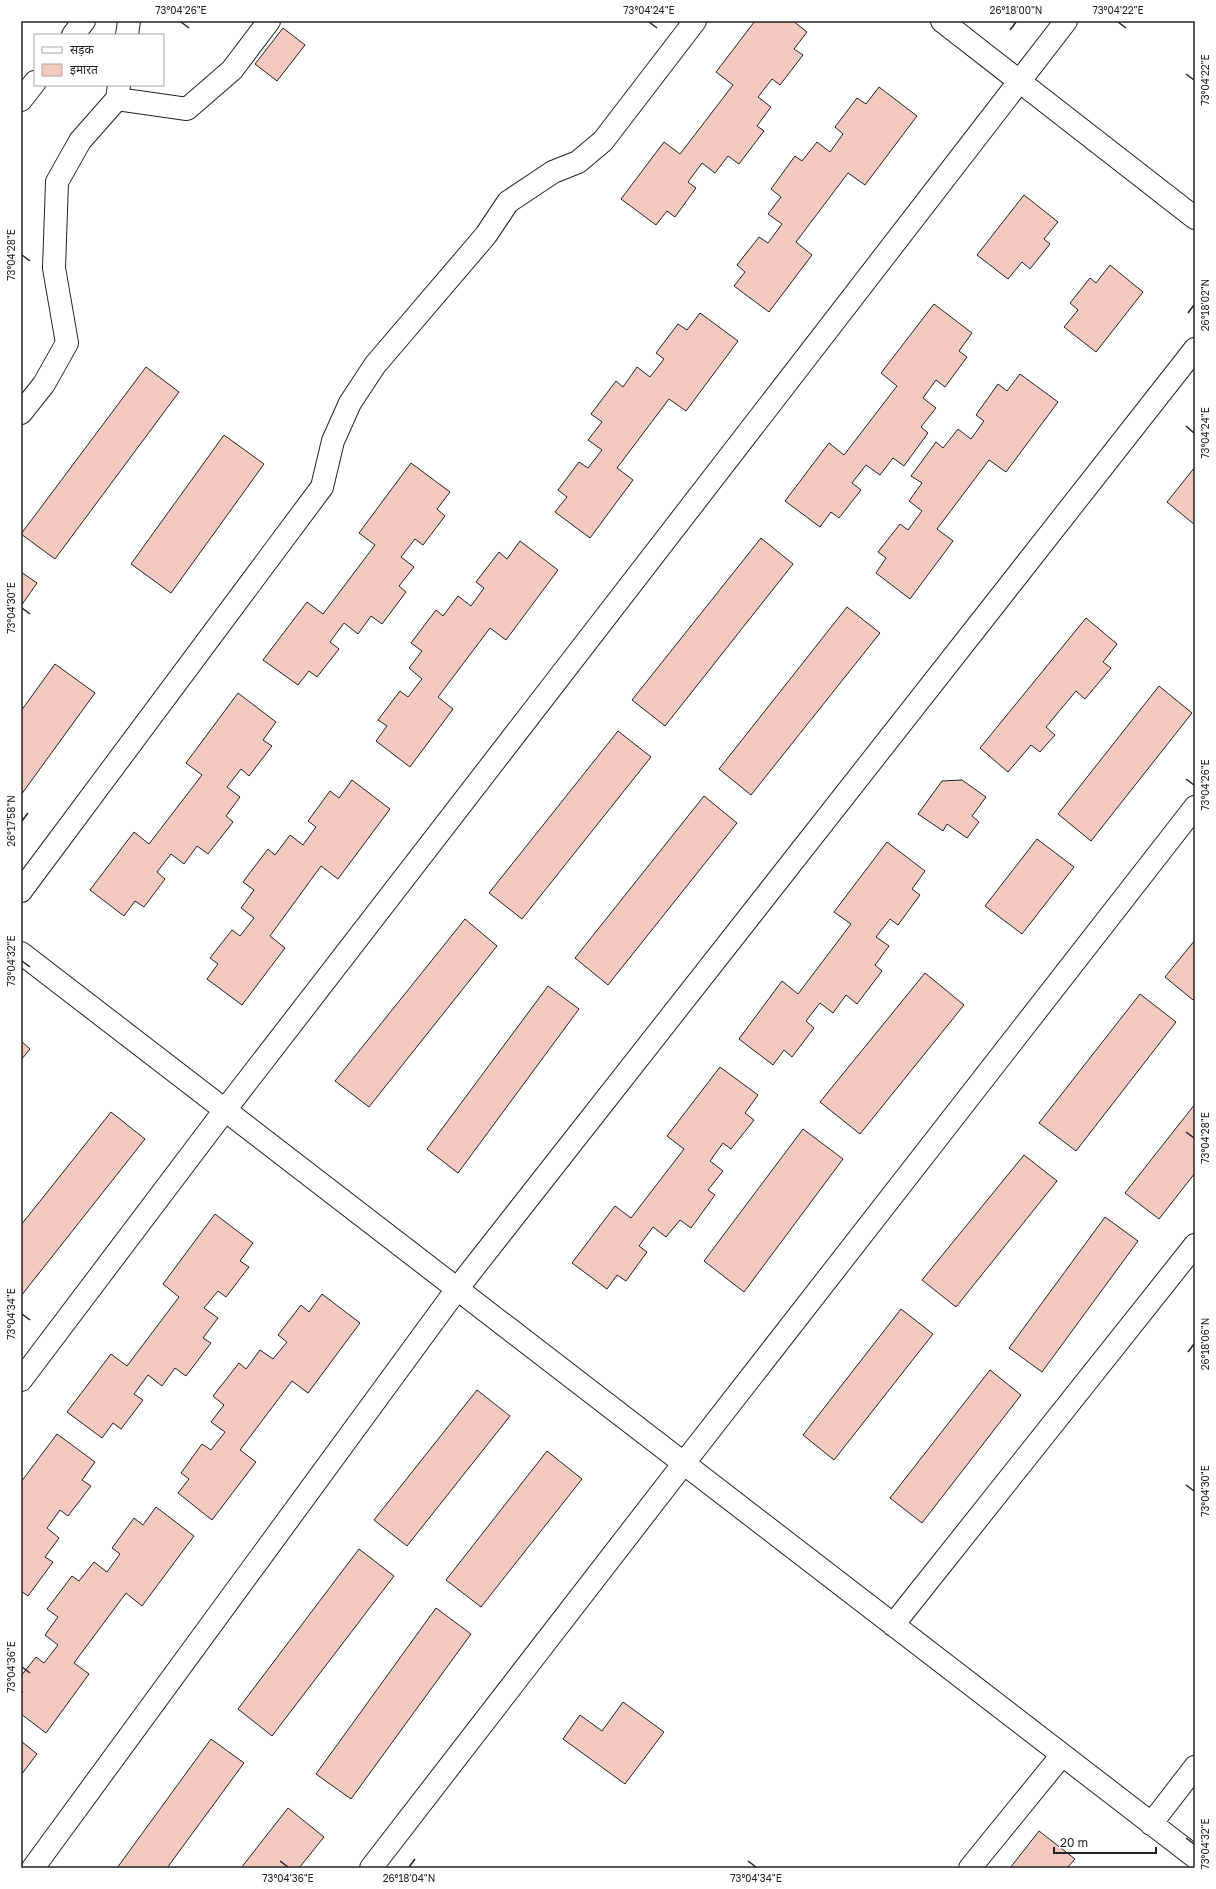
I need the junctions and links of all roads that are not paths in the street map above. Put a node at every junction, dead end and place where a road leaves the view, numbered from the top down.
1 (84, 21) edge
2 (129, 21) edge
3 (269, 21) edge
4 (695, 21) edge
5 (942, 21) edge
6 (1066, 21) edge
7 (74, 34) edge
8 (127, 34) edge
9 (1018, 81) junction
10 (34, 83) edge
11 (118, 92) edge
12 (21, 100) edge
13 (1195, 218) edge
14 (1195, 349) edge
15 (21, 413) edge
16 (1195, 807) edge
17 (21, 891) edge
18 (21, 953) edge
19 (225, 1110) junction
20 (1195, 1245) edge
21 (458, 1289) junction
22 (21, 1380) edge
23 (684, 1463) junction
24 (893, 1625) junction
25 (1062, 1755) junction
26 (1195, 1767) edge
27 (1151, 1824) junction
28 (1195, 1857) edge
29 (32, 1868) edge
30 (371, 1868) edge
31 (970, 1868) edge

1 - 7 street
2 - 8 street
3 - 11 street
4 - 17 street
5 - 9 street
6 - 9 street
9 - 13 street
9 - 19 street
10 - 12 street
11 - 15 street
14 - 21 street
16 - 23 street
18 - 19 street
19 - 21 street
19 - 22 street
20 - 24 street
21 - 23 street
21 - 29 street
23 - 24 street
23 - 30 street
24 - 25 street
25 - 27 street
25 - 31 street
26 - 27 street
27 - 28 street

